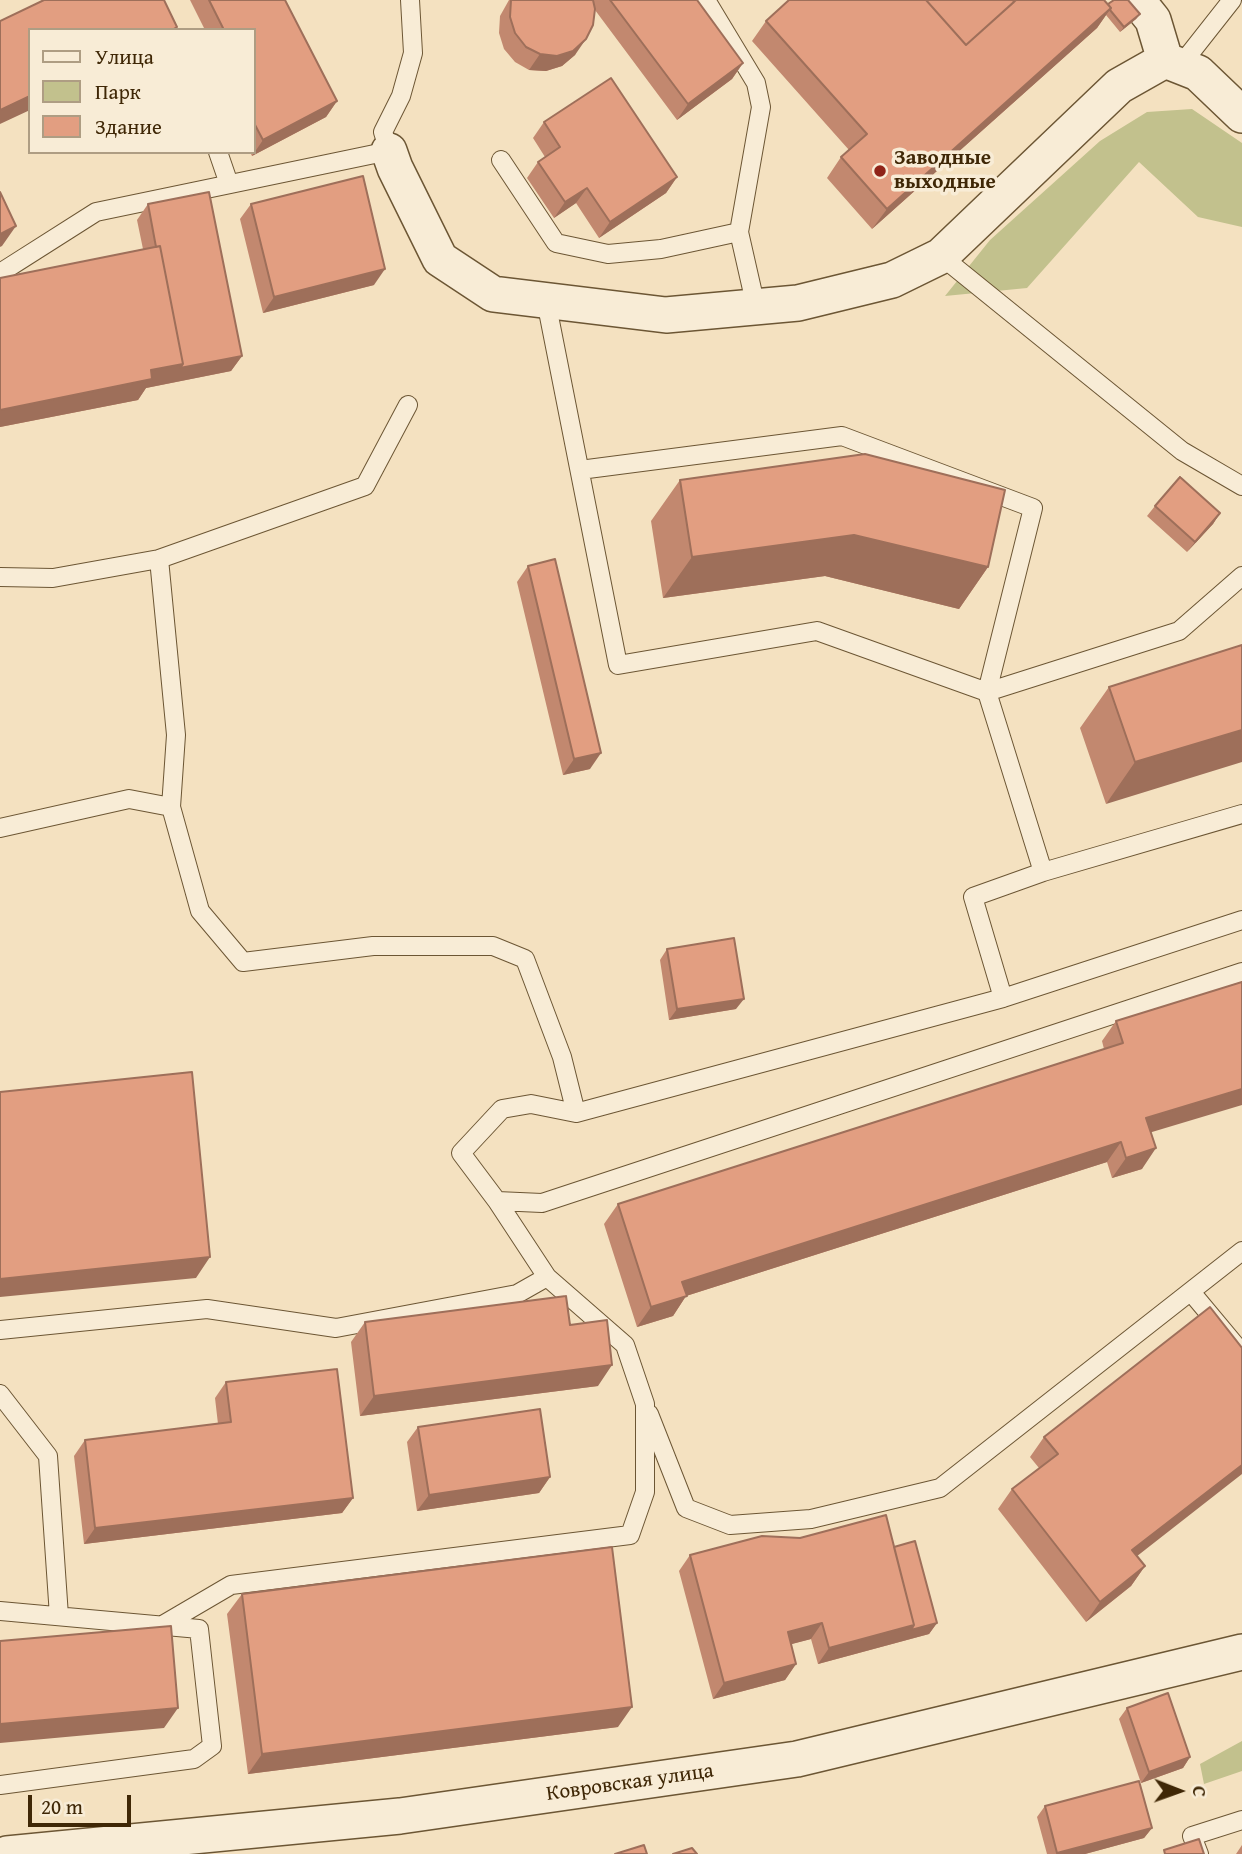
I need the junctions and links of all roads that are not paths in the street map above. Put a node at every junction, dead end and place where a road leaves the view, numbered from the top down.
1 (410, 0) edge
2 (706, 0) edge
3 (1137, 0) edge
4 (1232, 0) edge
5 (1172, 63) junction
6 (1242, 115) edge
7 (389, 151) junction
8 (219, 154) edge
9 (500, 160) dead end
10 (229, 184) junction
11 (739, 232) junction
12 (941, 256) junction
13 (0, 273) edge
14 (546, 301) junction
15 (756, 307) junction
16 (408, 405) dead end
17 (580, 470) junction
18 (1242, 486) edge
19 (159, 558) junction
20 (1242, 576) edge
21 (0, 577) edge
22 (987, 692) junction
23 (171, 807) junction
24 (1242, 814) edge
25 (0, 828) edge
26 (1043, 872) junction
27 (1242, 920) edge
28 (1242, 972) edge
29 (1003, 998) junction
30 (576, 1113) junction
31 (497, 1201) junction
32 (1242, 1251) edge
33 (547, 1277) junction
34 (1191, 1292) junction
35 (0, 1330) edge
36 (1242, 1353) edge
37 (0, 1394) edge
38 (645, 1404) junction
39 (0, 1611) edge
40 (59, 1616) junction
41 (161, 1626) junction
42 (1242, 1653) edge
43 (0, 1785) edge
44 (1242, 1820) edge
45 (7, 1854) edge
46 (1199, 1854) edge

1 - 7 lane
2 - 11 lane
3 - 5 street
4 - 5 lane
5 - 6 street
5 - 12 street
7 - 10 lane
7 - 14 street
8 - 10 lane
9 - 11 lane
10 - 13 lane
11 - 15 lane
12 - 15 street
12 - 18 lane
14 - 15 street
14 - 17 lane
16 - 19 lane
17 - 22 lane
17 - 22 lane
19 - 21 lane
19 - 23 lane
20 - 22 lane
22 - 26 lane
23 - 25 lane
23 - 30 lane
24 - 26 lane
26 - 29 lane
27 - 29 lane
28 - 31 lane
29 - 30 lane
30 - 31 lane
31 - 33 lane
32 - 34 lane
33 - 35 lane
33 - 38 lane
34 - 36 lane
34 - 38 lane
37 - 40 lane
38 - 41 lane
39 - 40 lane
40 - 41 lane
41 - 43 lane
42 - 45 street, Ковровская улица
44 - 46 lane

